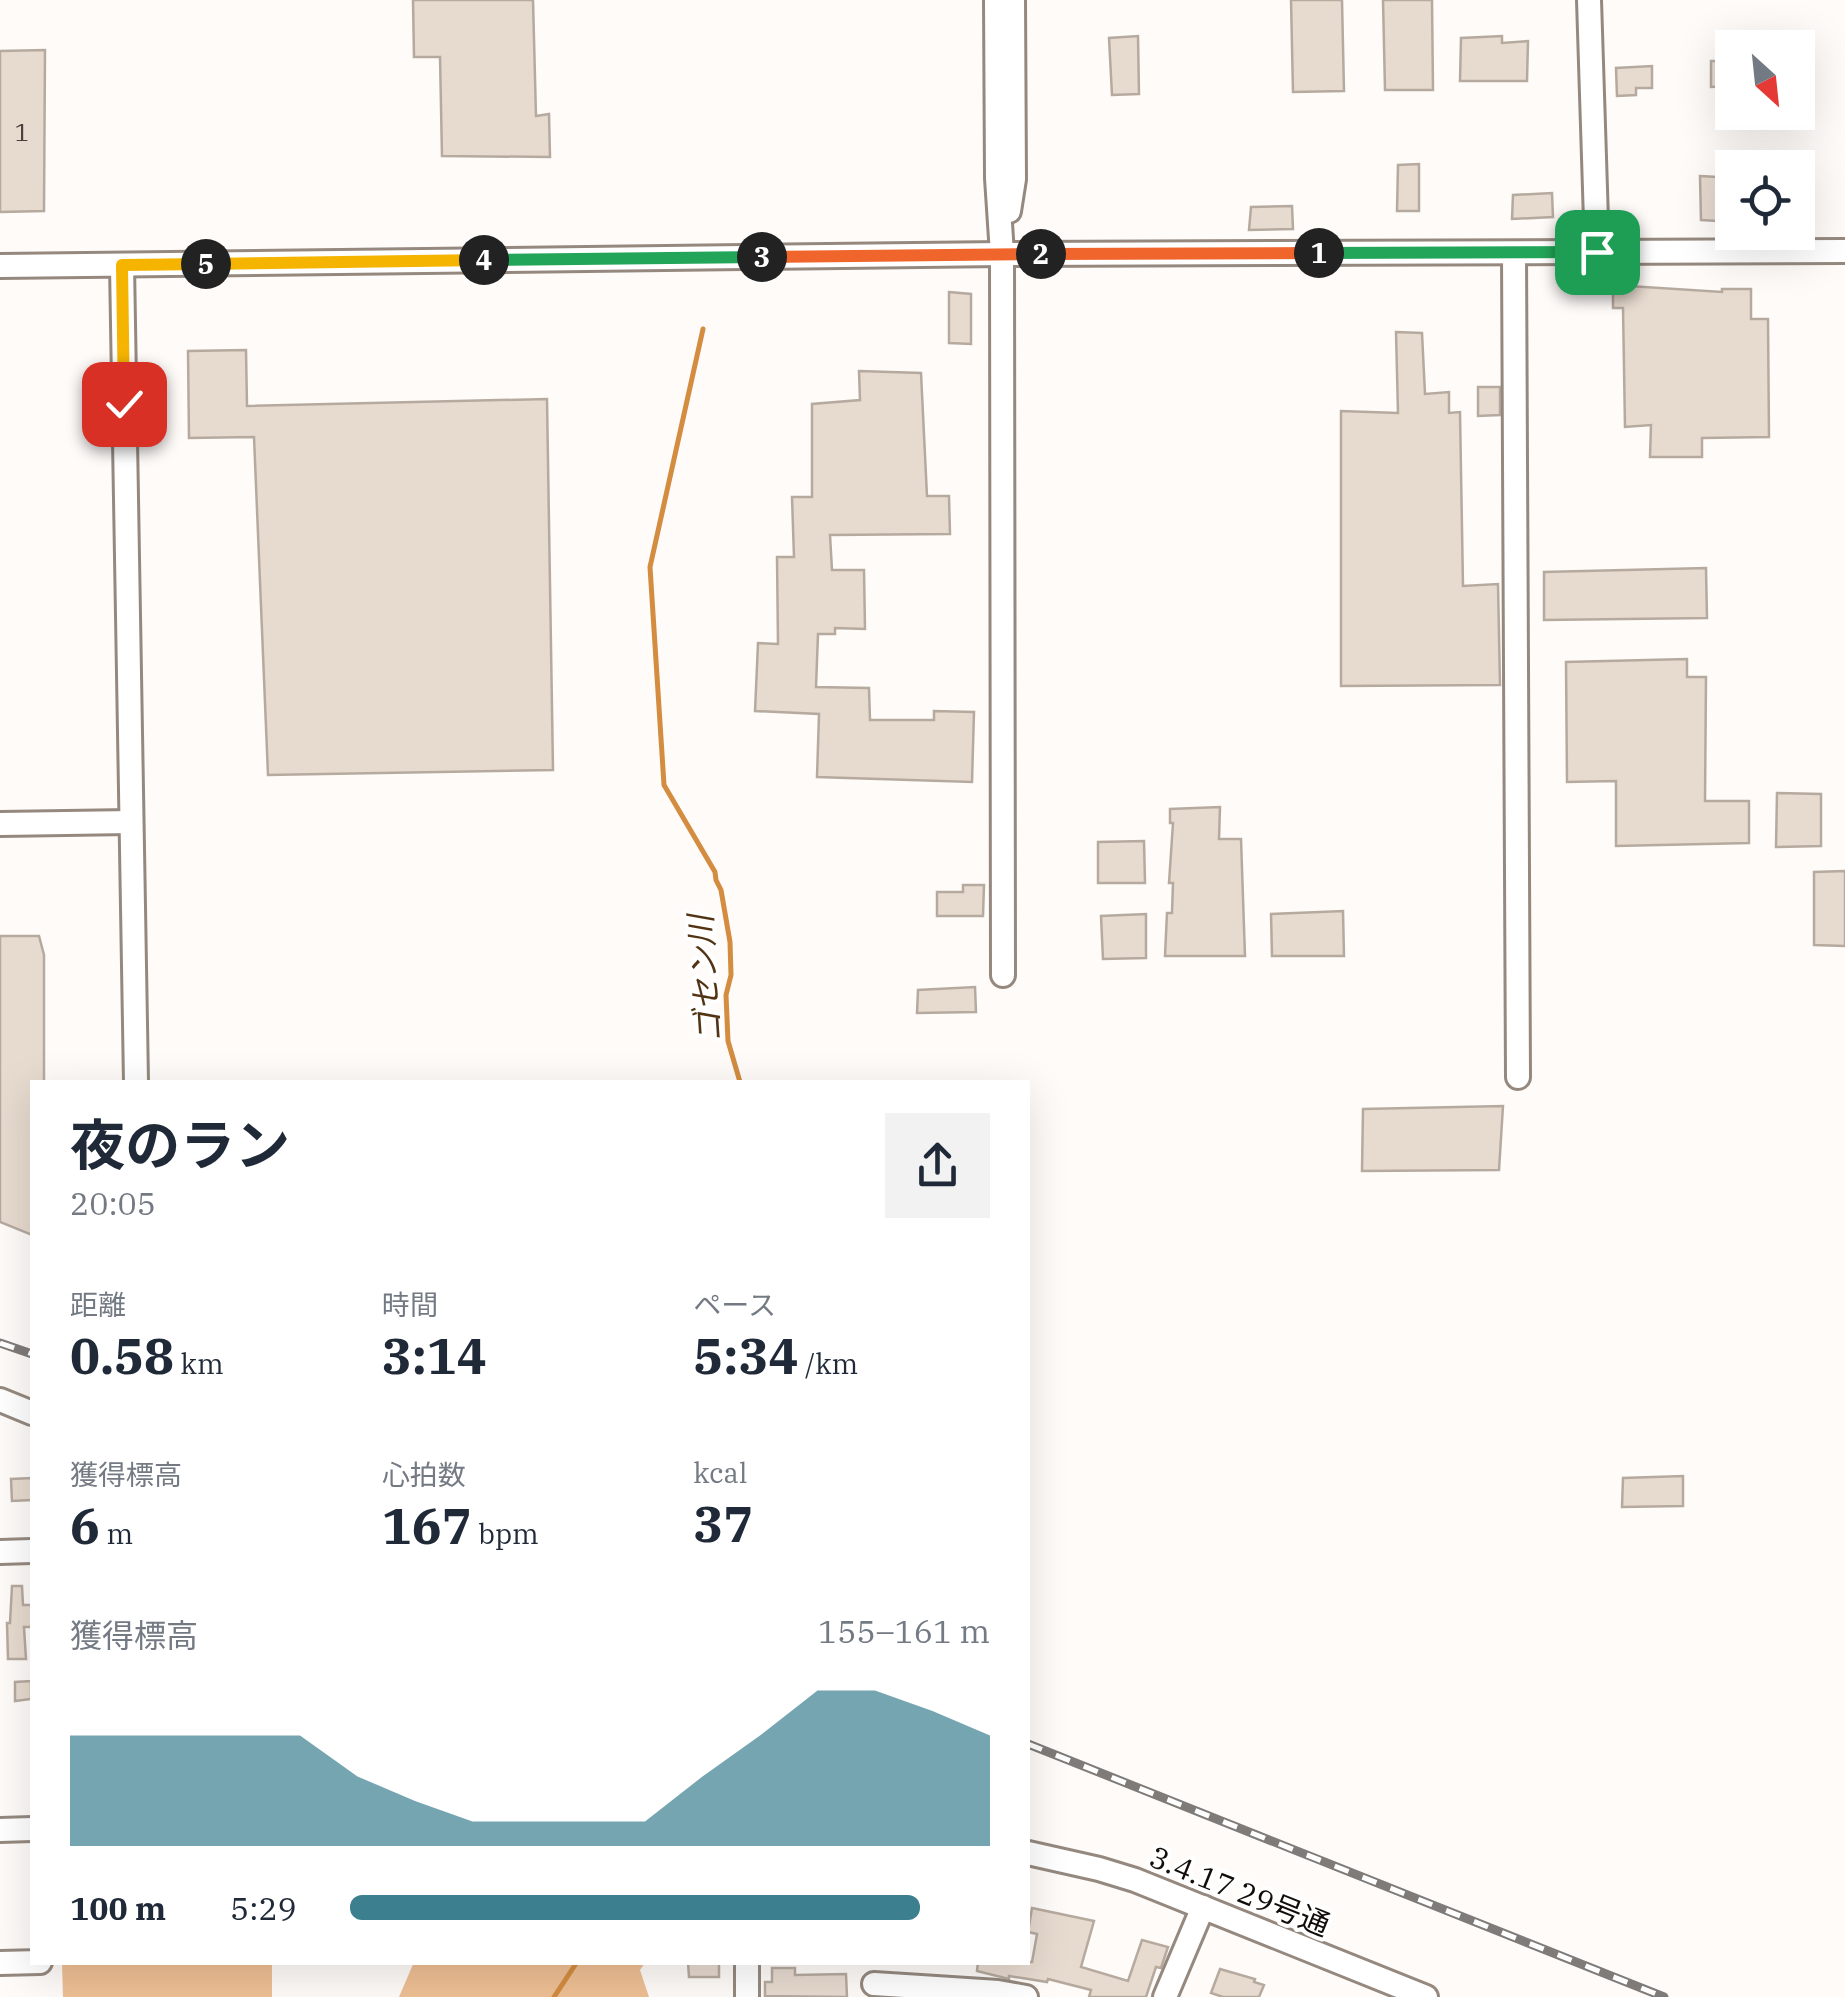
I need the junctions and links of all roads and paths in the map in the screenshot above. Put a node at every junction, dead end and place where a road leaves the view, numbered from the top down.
1 (996, 0) edge
2 (1013, 0) edge
3 (1589, 0) edge
4 (1845, 251) edge
5 (1597, 252) junction
6 (1514, 253) junction
7 (1002, 254) junction
8 (122, 265) junction
9 (0, 266) edge
10 (131, 822) junction
11 (0, 824) edge
12 (1003, 974) dead end
13 (1518, 1076) dead end
14 (136, 1080) edge
15 (0, 1400) edge
16 (30, 1412) edge
17 (30, 1551) edge
18 (0, 1552) edge
19 (0, 1830) edge
20 (30, 1830) edge
21 (1030, 1853) edge
22 (1203, 1908) junction
23 (30, 1962) edge
24 (0, 1963) edge
25 (747, 1965) edge
26 (874, 1981) edge
27 (1011, 1996) edge
28 (747, 1997) edge
29 (1165, 1997) edge
30 (1426, 1997) edge

1 - 7 street
2 - 7 street
3 - 5 street
4 - 5 street
5 - 6 street
6 - 7 street
6 - 13 street
7 - 8 street
7 - 12 street
8 - 9 street
8 - 10 street
10 - 11 street
10 - 14 street
15 - 16 street
17 - 18 street
19 - 20 street
21 - 22 street, 3.4.17 29号通
22 - 29 street
22 - 30 street, 3.4.17 29号通
23 - 24 street
25 - 28 street
26 - 27 street

